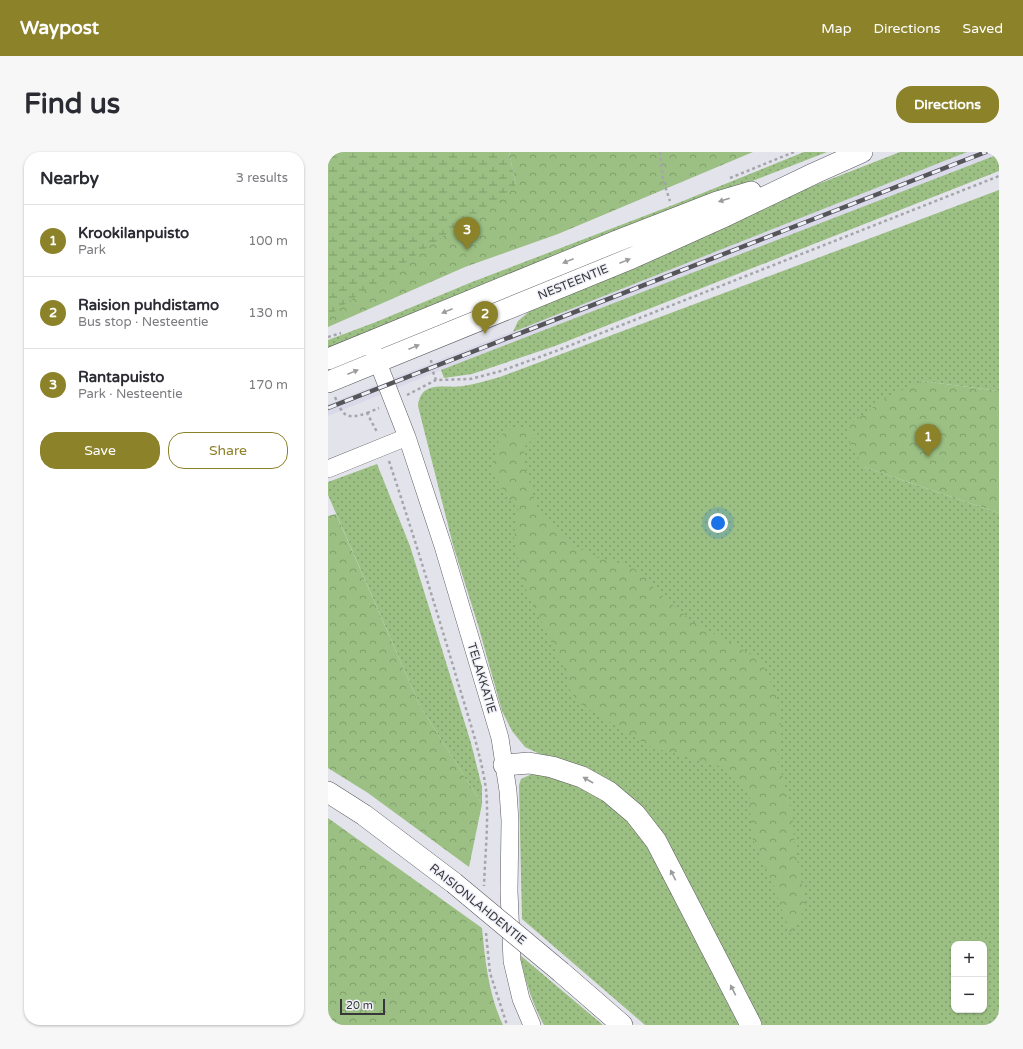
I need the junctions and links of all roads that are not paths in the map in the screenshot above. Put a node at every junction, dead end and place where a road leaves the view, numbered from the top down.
1 (862, 152) edge
2 (815, 173) junction
3 (370, 342) junction
4 (328, 359) edge
5 (378, 362) junction
6 (328, 382) edge
7 (407, 437) junction
8 (328, 469) edge
9 (504, 765) junction
10 (328, 792) edge
11 (532, 1025) edge
12 (622, 1025) edge
13 (751, 1025) edge

1 - 2 main road, NESTEENTIE
2 -> 3 main road, NESTEENTIE
5 -> 2 main road, NESTEENTIE
3 - 4 main road, NESTEENTIE
3 - 5 street, TELAKKATIE
6 -> 5 main road, NESTEENTIE
5 - 7 street, TELAKKATIE
7 - 8 street
7 - 9 street, TELAKKATIE
9 - 11 street, TELAKKATIE
13 -> 9 main road
10 - 12 main road, RAISIONLAHDENTIE, bridge

